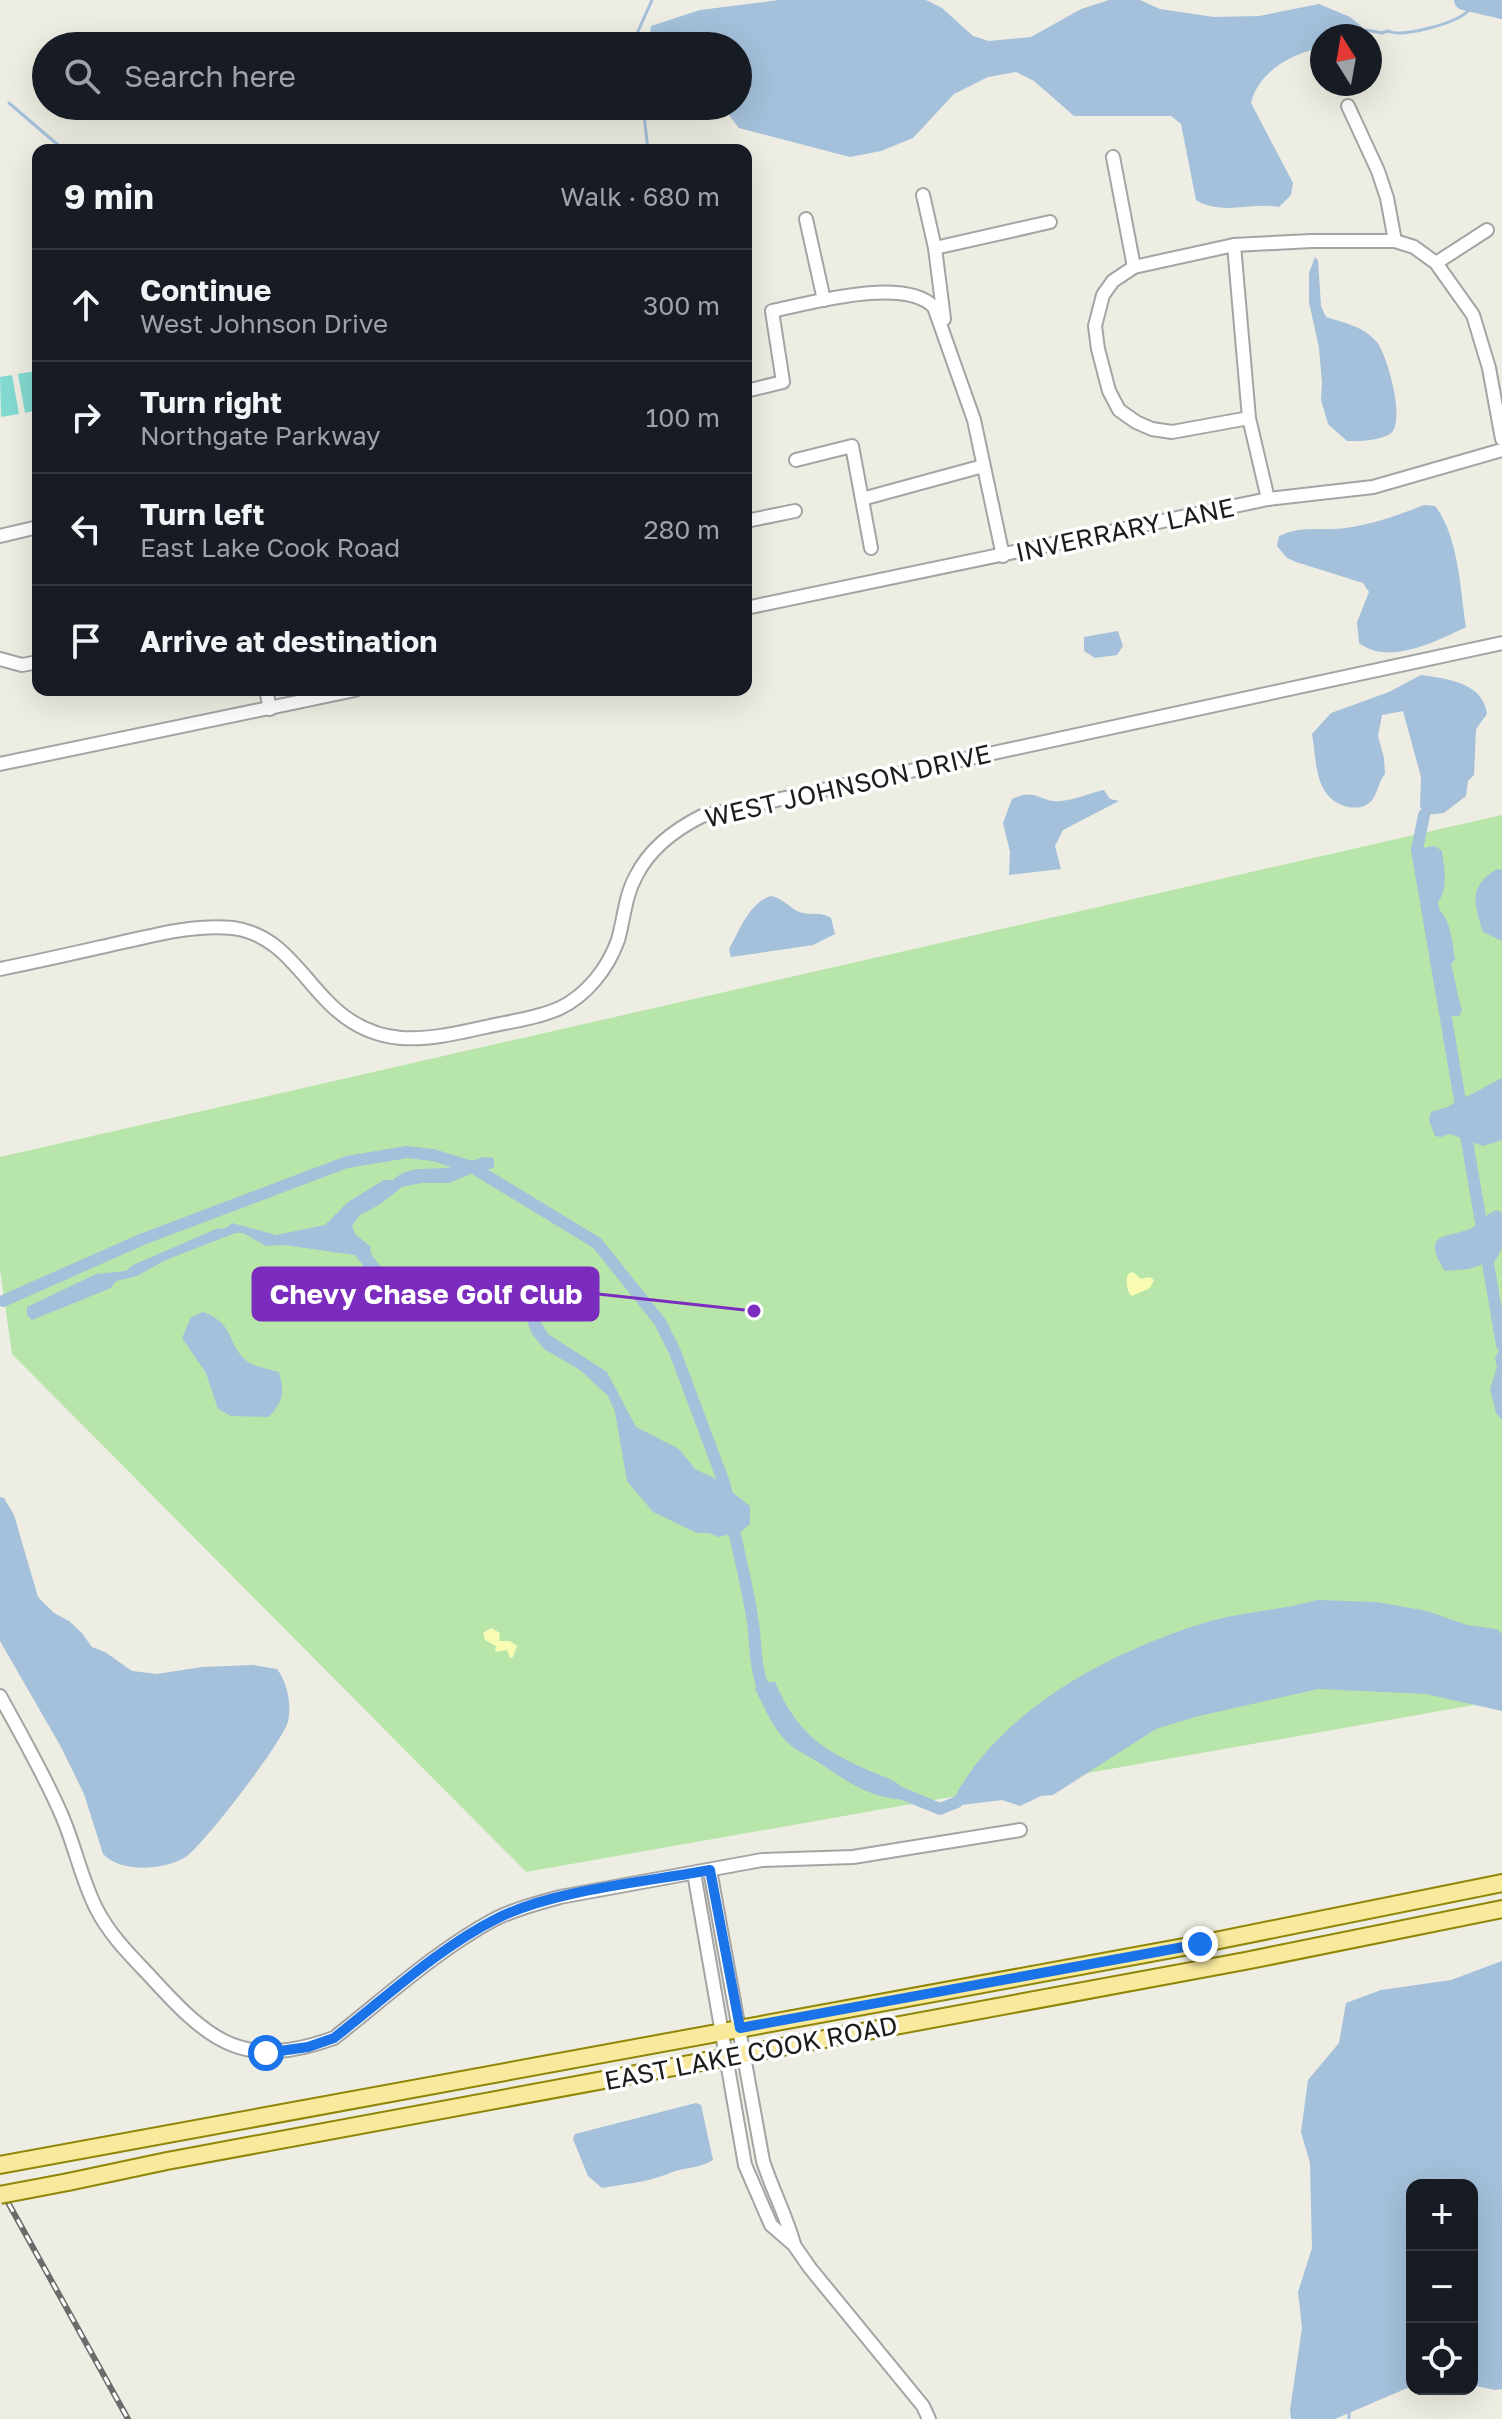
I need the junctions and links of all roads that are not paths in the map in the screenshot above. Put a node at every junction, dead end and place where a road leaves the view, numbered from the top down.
1 (1348, 106) dead end
2 (1113, 157) dead end
3 (923, 195) dead end
4 (806, 219) dead end
5 (1050, 222) dead end
6 (1487, 230) dead end
7 (1395, 241) junction
8 (1234, 245) junction
9 (935, 248) junction
10 (1436, 263) junction
11 (1134, 267) junction
12 (824, 300) junction
13 (947, 342) junction
14 (1495, 367) edge
15 (752, 390) edge
16 (1249, 418) junction
17 (1502, 439) edge
18 (1502, 450) edge
19 (796, 460) dead end
20 (983, 466) junction
21 (862, 499) junction
22 (1268, 499) junction
23 (795, 511) dead end
24 (752, 520) edge
25 (32, 528) edge
26 (0, 536) edge
27 (871, 548) dead end
28 (1003, 556) junction
29 (752, 607) edge
30 (1502, 643) edge
31 (0, 659) edge
32 (32, 663) edge
33 (267, 696) edge
34 (328, 696) edge
35 (270, 709) junction
36 (0, 764) edge
37 (0, 969) edge
38 (0, 1696) edge
39 (1020, 1830) dead end
40 (710, 1870) junction
41 (694, 1873) junction
42 (1502, 1883) edge
43 (1502, 1909) edge
44 (1316, 1921) junction
45 (1321, 1946) junction
46 (740, 2028) junction
47 (721, 2032) junction
48 (744, 2054) junction
49 (725, 2057) junction
50 (0, 2165) edge
51 (0, 2195) edge
52 (794, 2245) junction
53 (929, 2419) edge

1 - 7 street
2 - 11 street
3 - 9 street
4 - 12 street
5 - 9 street
6 - 10 street
7 - 8 street
7 - 10 street
8 - 11 street
8 - 16 street
9 - 13 street
10 - 14 street
11 - 16 street
12 - 13 street
12 - 15 street
13 - 20 street
14 - 17 street
16 - 22 street
18 - 22 street, INVERRARY LANE
19 - 21 street
20 - 21 street
20 - 28 street
21 - 27 street
22 - 28 street, INVERRARY LANE
23 - 24 street
25 - 26 street
28 - 29 street, INVERRARY LANE
30 - 37 street, WEST JOHNSON DRIVE
31 - 32 street
33 - 35 street
34 - 35 street
35 - 36 street
38 - 41 street
39 - 40 street
40 - 41 street
40 - 46 street
41 - 47 street
42 - 44 main road, EAST LAKE COOK ROAD
43 - 45 main road, EAST LAKE COOK ROAD
44 - 45 main road
44 - 46 main road, EAST LAKE COOK ROAD
45 - 48 main road, EAST LAKE COOK ROAD
46 - 47 main road, EAST LAKE COOK ROAD
46 - 48 street
47 - 49 street
47 - 50 main road, EAST LAKE COOK ROAD
48 - 49 main road, EAST LAKE COOK ROAD
48 - 52 street
49 - 51 main road, EAST LAKE COOK ROAD, bridge
49 - 52 street
52 - 53 street

